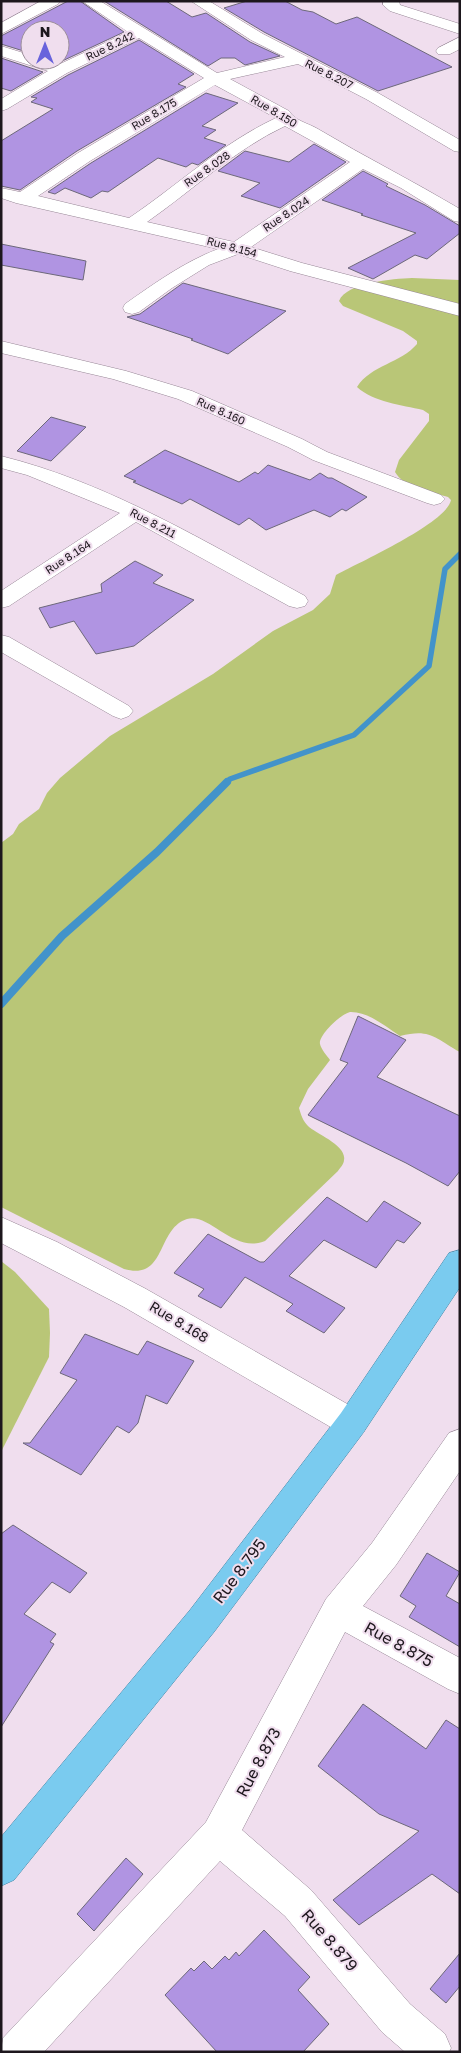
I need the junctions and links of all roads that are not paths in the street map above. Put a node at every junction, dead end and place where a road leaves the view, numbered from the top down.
1 (53, 1) edge
2 (89, 1) edge
3 (198, 1) edge
4 (391, 1) edge
5 (1, 29) edge
6 (460, 29) edge
7 (140, 32) junction
8 (460, 42) edge
9 (1, 50) edge
10 (444, 50) dead end
11 (20, 56) edge
12 (299, 59) junction
13 (70, 66) edge
14 (61, 70) edge
15 (215, 78) junction
16 (1, 106) edge
17 (285, 120) junction
18 (460, 147) edge
19 (362, 162) junction
20 (1, 194) edge
21 (22, 199) junction
22 (460, 217) edge
23 (133, 223) junction
24 (237, 248) junction
25 (132, 308) dead end
26 (460, 310) edge
27 (1, 347) edge
28 (1, 462) edge
29 (434, 499) dead end
30 (135, 513) junction
31 (1, 601) edge
32 (297, 601) dead end
33 (1, 642) edge
34 (121, 711) dead end
35 (1, 1229) edge
36 (460, 1262) edge
37 (352, 1423) junction
38 (460, 1443) edge
39 (338, 1610) junction
40 (460, 1677) edge
41 (219, 1835) junction
42 (1, 1867) edge
43 (432, 2050) edge
44 (17, 2052) edge

1 - 5 street
2 - 7 street, Rue 8.150
3 - 12 street, Rue 8.207
4 - 6 street
7 - 13 street, Rue 8.242
7 - 15 street, Rue 8.150
8 - 10 street
9 - 11 street
12 - 15 street, Rue 8.175
12 - 18 street, Rue 8.207
14 - 16 street, Rue 8.242
15 - 17 street, Rue 8.150
15 - 21 street, Rue 8.175
17 - 19 street, Rue 8.150
17 - 23 street, Rue 8.028
19 - 22 street, Rue 8.150
19 - 24 street, Rue 8.024
20 - 21 street, Rue 8.154
21 - 23 street, Rue 8.154
23 - 24 street, Rue 8.154
24 - 25 street, Rue 8.024
24 - 26 street, Rue 8.154
27 - 29 street, Rue 8.160
28 - 30 street, Rue 8.211
30 - 31 street, Rue 8.164
30 - 32 street, Rue 8.211
33 - 34 street
35 - 37 street, Rue 8.168
36 - 37 highway, Rue 8.795
37 - 42 highway, Rue 8.795
38 - 39 street, Rue 8.873
39 - 40 street, Rue 8.875
39 - 41 street, Rue 8.873
41 - 43 street, Rue 8.879
41 - 44 street, Rue 8.873

